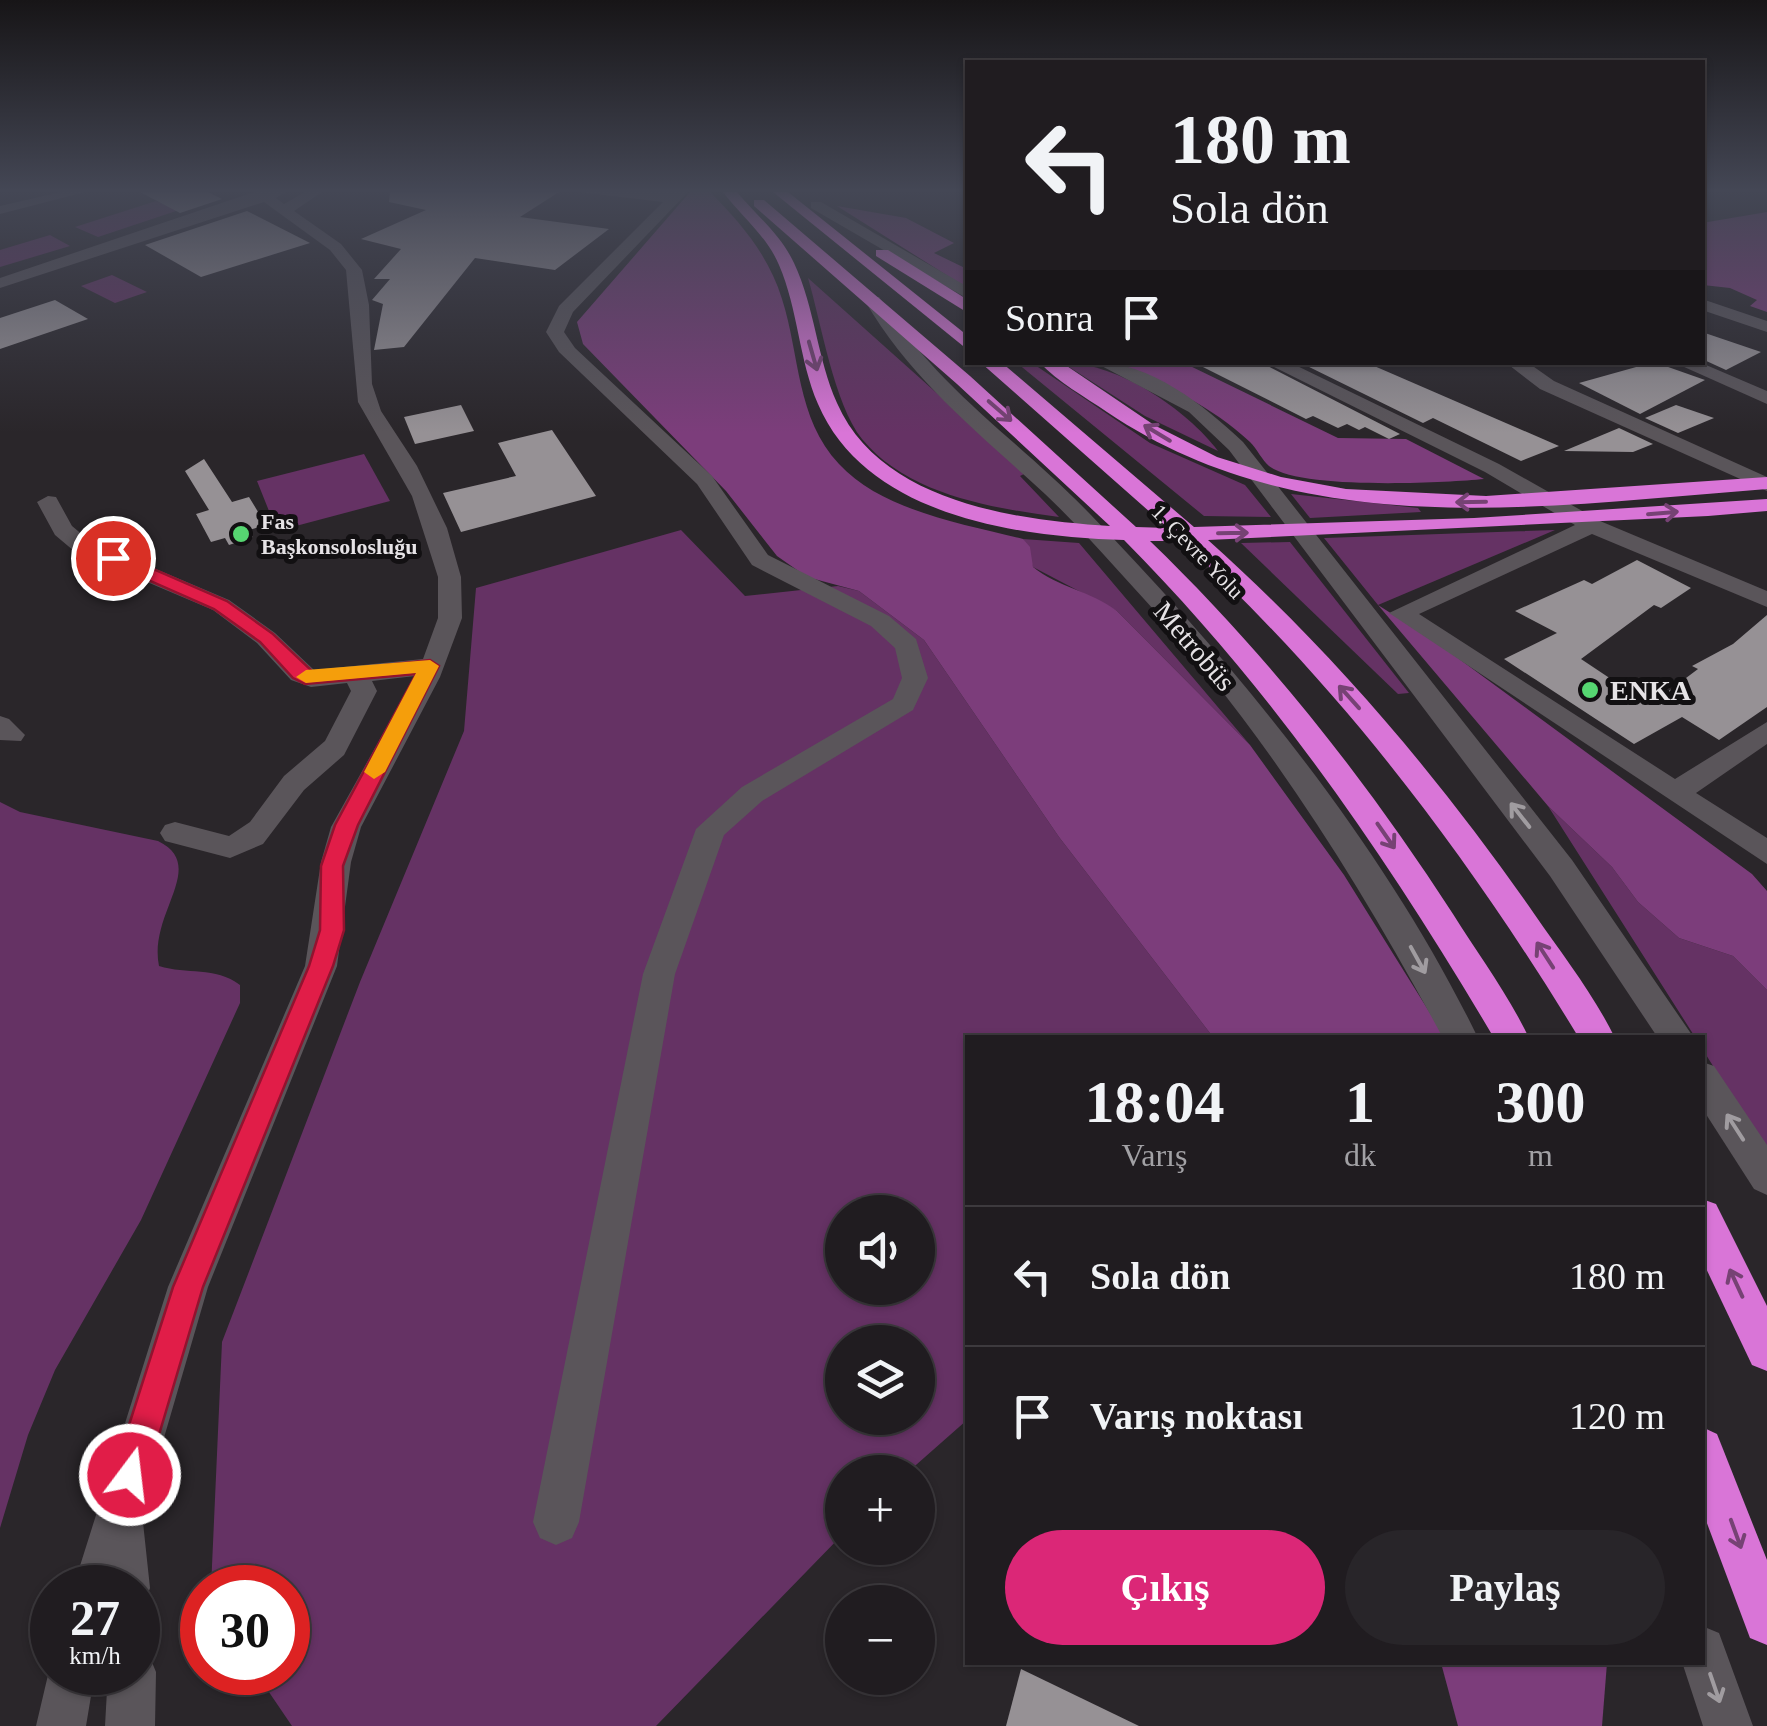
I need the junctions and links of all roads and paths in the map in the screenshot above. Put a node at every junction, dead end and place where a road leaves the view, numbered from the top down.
1 (37, 273) edge
2 (354, 273) edge
3 (602, 273) edge
4 (789, 273) edge
5 (839, 273) edge
6 (879, 273) edge
7 (915, 273) edge
8 (931, 273) edge
9 (0, 284) edge
10 (965, 292) edge
11 (873, 302) junction
12 (1705, 305) edge
13 (965, 306) edge
14 (1767, 327) edge
15 (965, 343) edge
16 (993, 365) edge
17 (1053, 365) edge
18 (1109, 365) edge
19 (1279, 365) edge
20 (1518, 365) edge
21 (1689, 365) edge
22 (1767, 398) edge
23 (1767, 484) edge
24 (48, 502) dead end
25 (1767, 505) edge
26 (1592, 526) junction
27 (1767, 600) edge
28 (430, 666) junction
29 (361, 674) junction
30 (1767, 731) edge
31 (1677, 792) junction
32 (175, 832) dead end
33 (1767, 853) edge
34 (1459, 1035) edge
35 (1510, 1035) edge
36 (1596, 1035) edge
37 (1675, 1035) edge
38 (1705, 1082) edge
39 (1767, 1177) edge
40 (1705, 1223) edge
41 (1767, 1350) edge
42 (1705, 1457) edge
43 (122, 1505) junction
44 (556, 1522) dead end
45 (103, 1565) edge
46 (126, 1565) edge
47 (1767, 1621) edge
48 (1705, 1659) edge
49 (67, 1695) edge
50 (131, 1695) edge
51 (60, 1726) edge
52 (130, 1726) edge
53 (1728, 1726) edge

1 - 9 street
2 - 28 street
3 - 44 street
4 -> 25 highway
5 - 11 highway, 1. Çevre Yolu
6 - 15 highway
7 - 13 highway
8 - 10 street
11 -> 34 street, Metrobüs
11 -> 35 highway, 1. Çevre Yolu
12 - 14 street
36 -> 16 highway, 1. Çevre Yolu
23 -> 17 highway
37 -> 18 street
19 - 26 street
20 - 23 street
21 - 22 street
24 - 29 street
26 - 27 street
26 - 31 street
28 - 29 street
28 - 43 street
29 - 32 street
30 - 31 street
31 - 33 street
39 -> 38 street
41 -> 40 highway
42 -> 47 highway
43 - 45 street
43 - 46 street
48 -> 53 street
49 - 51 street
50 - 52 street

